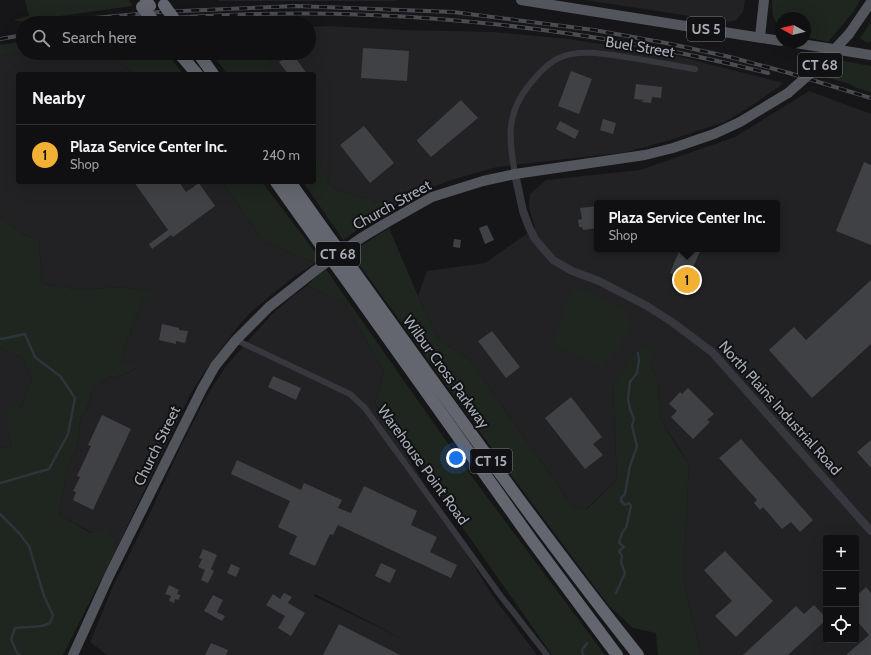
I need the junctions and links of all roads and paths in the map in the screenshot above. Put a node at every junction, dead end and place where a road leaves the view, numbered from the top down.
1 (521, 0) edge
2 (764, 0) edge
3 (871, 2) edge
4 (150, 3) edge
5 (153, 16) edge
6 (158, 16) edge
7 (168, 16) edge
8 (760, 37) junction
9 (775, 40) edge
10 (811, 45) edge
11 (871, 55) edge
12 (185, 60) edge
13 (189, 60) edge
14 (203, 60) edge
15 (695, 69) dead end
16 (196, 72) edge
17 (197, 72) edge
18 (212, 72) edge
19 (515, 174) junction
20 (278, 184) edge
21 (291, 184) edge
22 (328, 245) junction
23 (344, 268) junction
24 (236, 340) junction
25 (871, 531) edge
26 (74, 653) edge
27 (547, 655) edge
28 (617, 655) edge
29 (638, 655) edge

1 - 8 main road, US 5
2 - 8 main road
3 - 19 main road, Church Street / CT 68, bridge
4 - 5 highway, bridge
4 - 6 highway
4 - 7 highway, bridge
8 - 9 main road, US 5
10 - 11 main road
12 - 16 highway
13 - 17 highway
14 - 18 highway
15 - 19 street, Buel Street
19 - 24 main road, Church Street / CT 68
19 - 25 street, North Plains Industrial Road
20 - 22 highway, Wilbur Cross Parkway / CT 15
21 - 22 highway, Wilbur Cross Parkway / CT 15
22 - 23 highway, Wilbur Cross Parkway / CT 15, bridge
23 - 28 highway, Wilbur Cross Parkway / CT 15
23 - 29 highway, Wilbur Cross Parkway / CT 15
24 - 26 main road, Church Street / CT 68
24 - 27 street, Warehouse Point Road

